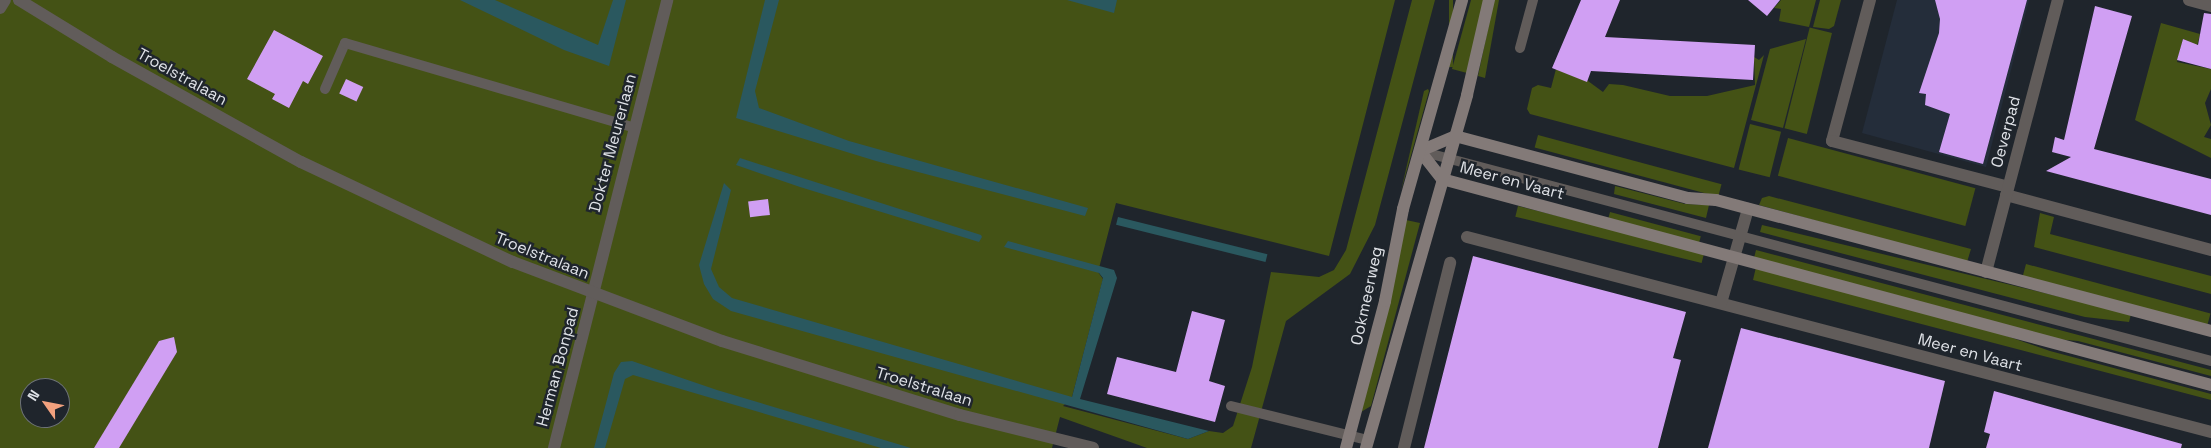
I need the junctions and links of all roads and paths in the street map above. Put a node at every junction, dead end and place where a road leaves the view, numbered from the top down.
1 (5, 0) edge
2 (19, 0) edge
3 (667, 0) edge
4 (1462, 0) edge
5 (1489, 0) edge
6 (1533, 0) edge
7 (1870, 0) edge
8 (2058, 0) edge
9 (2189, 0) edge
10 (2211, 6) edge
11 (0, 8) edge
12 (1520, 48) dead end
13 (325, 89) dead end
14 (633, 126) junction
15 (1455, 136) junction
16 (1420, 150) junction
17 (1448, 159) junction
18 (1442, 179) junction
19 (2007, 191) junction
20 (1748, 209) junction
21 (1467, 237) dead end
22 (1740, 237) junction
23 (2211, 250) edge
24 (1734, 257) junction
25 (1450, 263) dead end
26 (1986, 272) junction
27 (593, 294) junction
28 (1722, 303) junction
29 (2211, 331) edge
30 (2211, 361) edge
31 (2211, 385) edge
32 (1231, 406) dead end
33 (2211, 432) edge
34 (1348, 442) edge
35 (1367, 444) edge
36 (554, 448) edge
37 (1093, 448) edge
38 (1404, 448) edge

1 - 11 street
2 - 27 street, Troelstralaan
3 - 14 street, Dokter Meurerlaan
4 - 16 main road, Ookmeerweg
5 - 15 main road
6 - 12 lane
7 - 19 street
8 - 19 street, Oeverpad
9 - 10 street
13 - 14 lane
14 - 27 street, Dokter Meurerlaan
15 - 16 main road, Meer en Vaart
15 - 17 main road
15 - 20 main road, Meer en Vaart
16 - 17 lane
16 - 18 main road, Meer en Vaart
16 - 34 main road, Ookmeerweg
17 - 18 main road
17 - 22 lane
18 - 24 main road, Meer en Vaart
18 - 35 main road
19 - 23 street
19 - 26 street, Oeverpad
20 - 22 street
20 - 26 main road, Meer en Vaart
21 - 28 street, Meer en Vaart
22 - 24 street
22 - 30 lane
24 - 28 street
24 - 31 main road, Meer en Vaart
25 - 38 street
26 - 29 main road, Meer en Vaart
27 - 36 street, Herman Bonpad
27 - 37 street, Troelstralaan
28 - 33 street, Meer en Vaart
32 - 34 lane
34 - 35 lane

